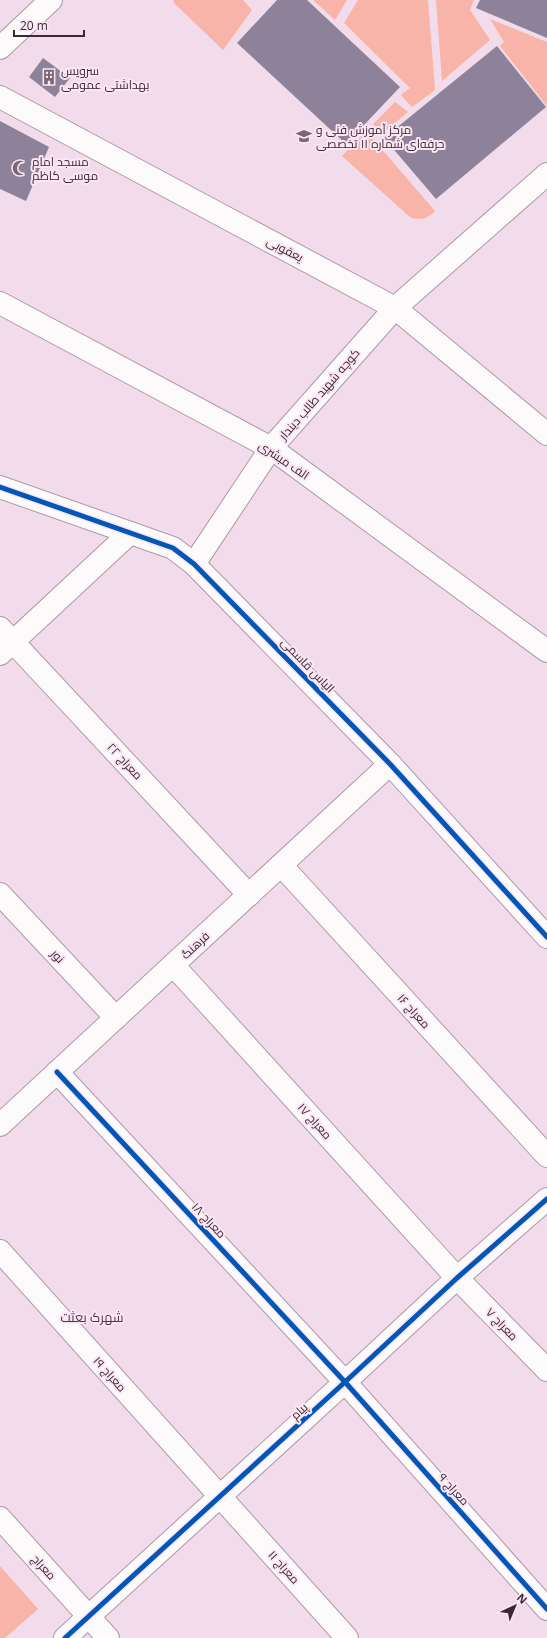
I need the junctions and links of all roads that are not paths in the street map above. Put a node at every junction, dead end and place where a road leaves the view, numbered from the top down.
1 (51, 0) edge
2 (0, 48) edge
3 (0, 97) edge
4 (547, 175) edge
5 (0, 303) edge
6 (395, 308) junction
7 (547, 434) edge
8 (271, 448) junction
9 (0, 487) edge
10 (130, 533) junction
11 (194, 564) junction
12 (4, 641) edge
13 (547, 651) edge
14 (390, 764) junction
15 (281, 865) junction
16 (0, 894) edge
17 (249, 895) junction
18 (547, 937) edge
19 (173, 965) junction
20 (116, 1018) junction
21 (57, 1072) junction
22 (0, 1125) edge
23 (547, 1156) edge
24 (547, 1199) edge
25 (0, 1251) edge
26 (458, 1278) junction
27 (547, 1370) edge
28 (345, 1382) junction
29 (220, 1496) junction
30 (0, 1518) edge
31 (547, 1609) edge
32 (88, 1616) junction
33 (65, 1638) edge
34 (108, 1638) edge
35 (347, 1638) edge

1 - 2 street
3 - 6 street, یعقوبی
4 - 6 street, کوچه شهید طالب دیندار
5 - 8 street, الف مبشری
6 - 7 street, یعقوبی
6 - 8 street, کوچه شهید طالب دیندار
8 - 11 street, کوچه شهید طالب دیندار
8 - 13 street, الف مبشری
9 - 10 street, الیاس قاسمی
10 - 11 street, الیاس قاسمی
10 - 12 street
11 - 14 street, الیاس قاسمی
12 - 17 street, معراج ۲۲
14 - 15 street, فرهنگ
14 - 18 street, الیاس قاسمی
15 - 17 street, فرهنگ
15 - 23 street, معراج ۱۶
16 - 20 street, نور
17 - 19 street, فرهنگ
19 - 20 street, فرهنگ
19 - 26 street, معراج ۱۷
20 - 21 street, فرهنگ
21 - 22 street, فرهنگ
21 - 28 street, معراج ۱۸
24 - 26 street, پیام
25 - 29 street, معراج ۱۹
26 - 27 street, معراج ۷
26 - 28 street, پیام
28 - 29 street, پیام
28 - 31 street, معراج ۹
29 - 32 street, پیام
29 - 35 street, معراج ۱۱
30 - 32 street, معراج
32 - 33 street, پیام
32 - 34 street, معراج

